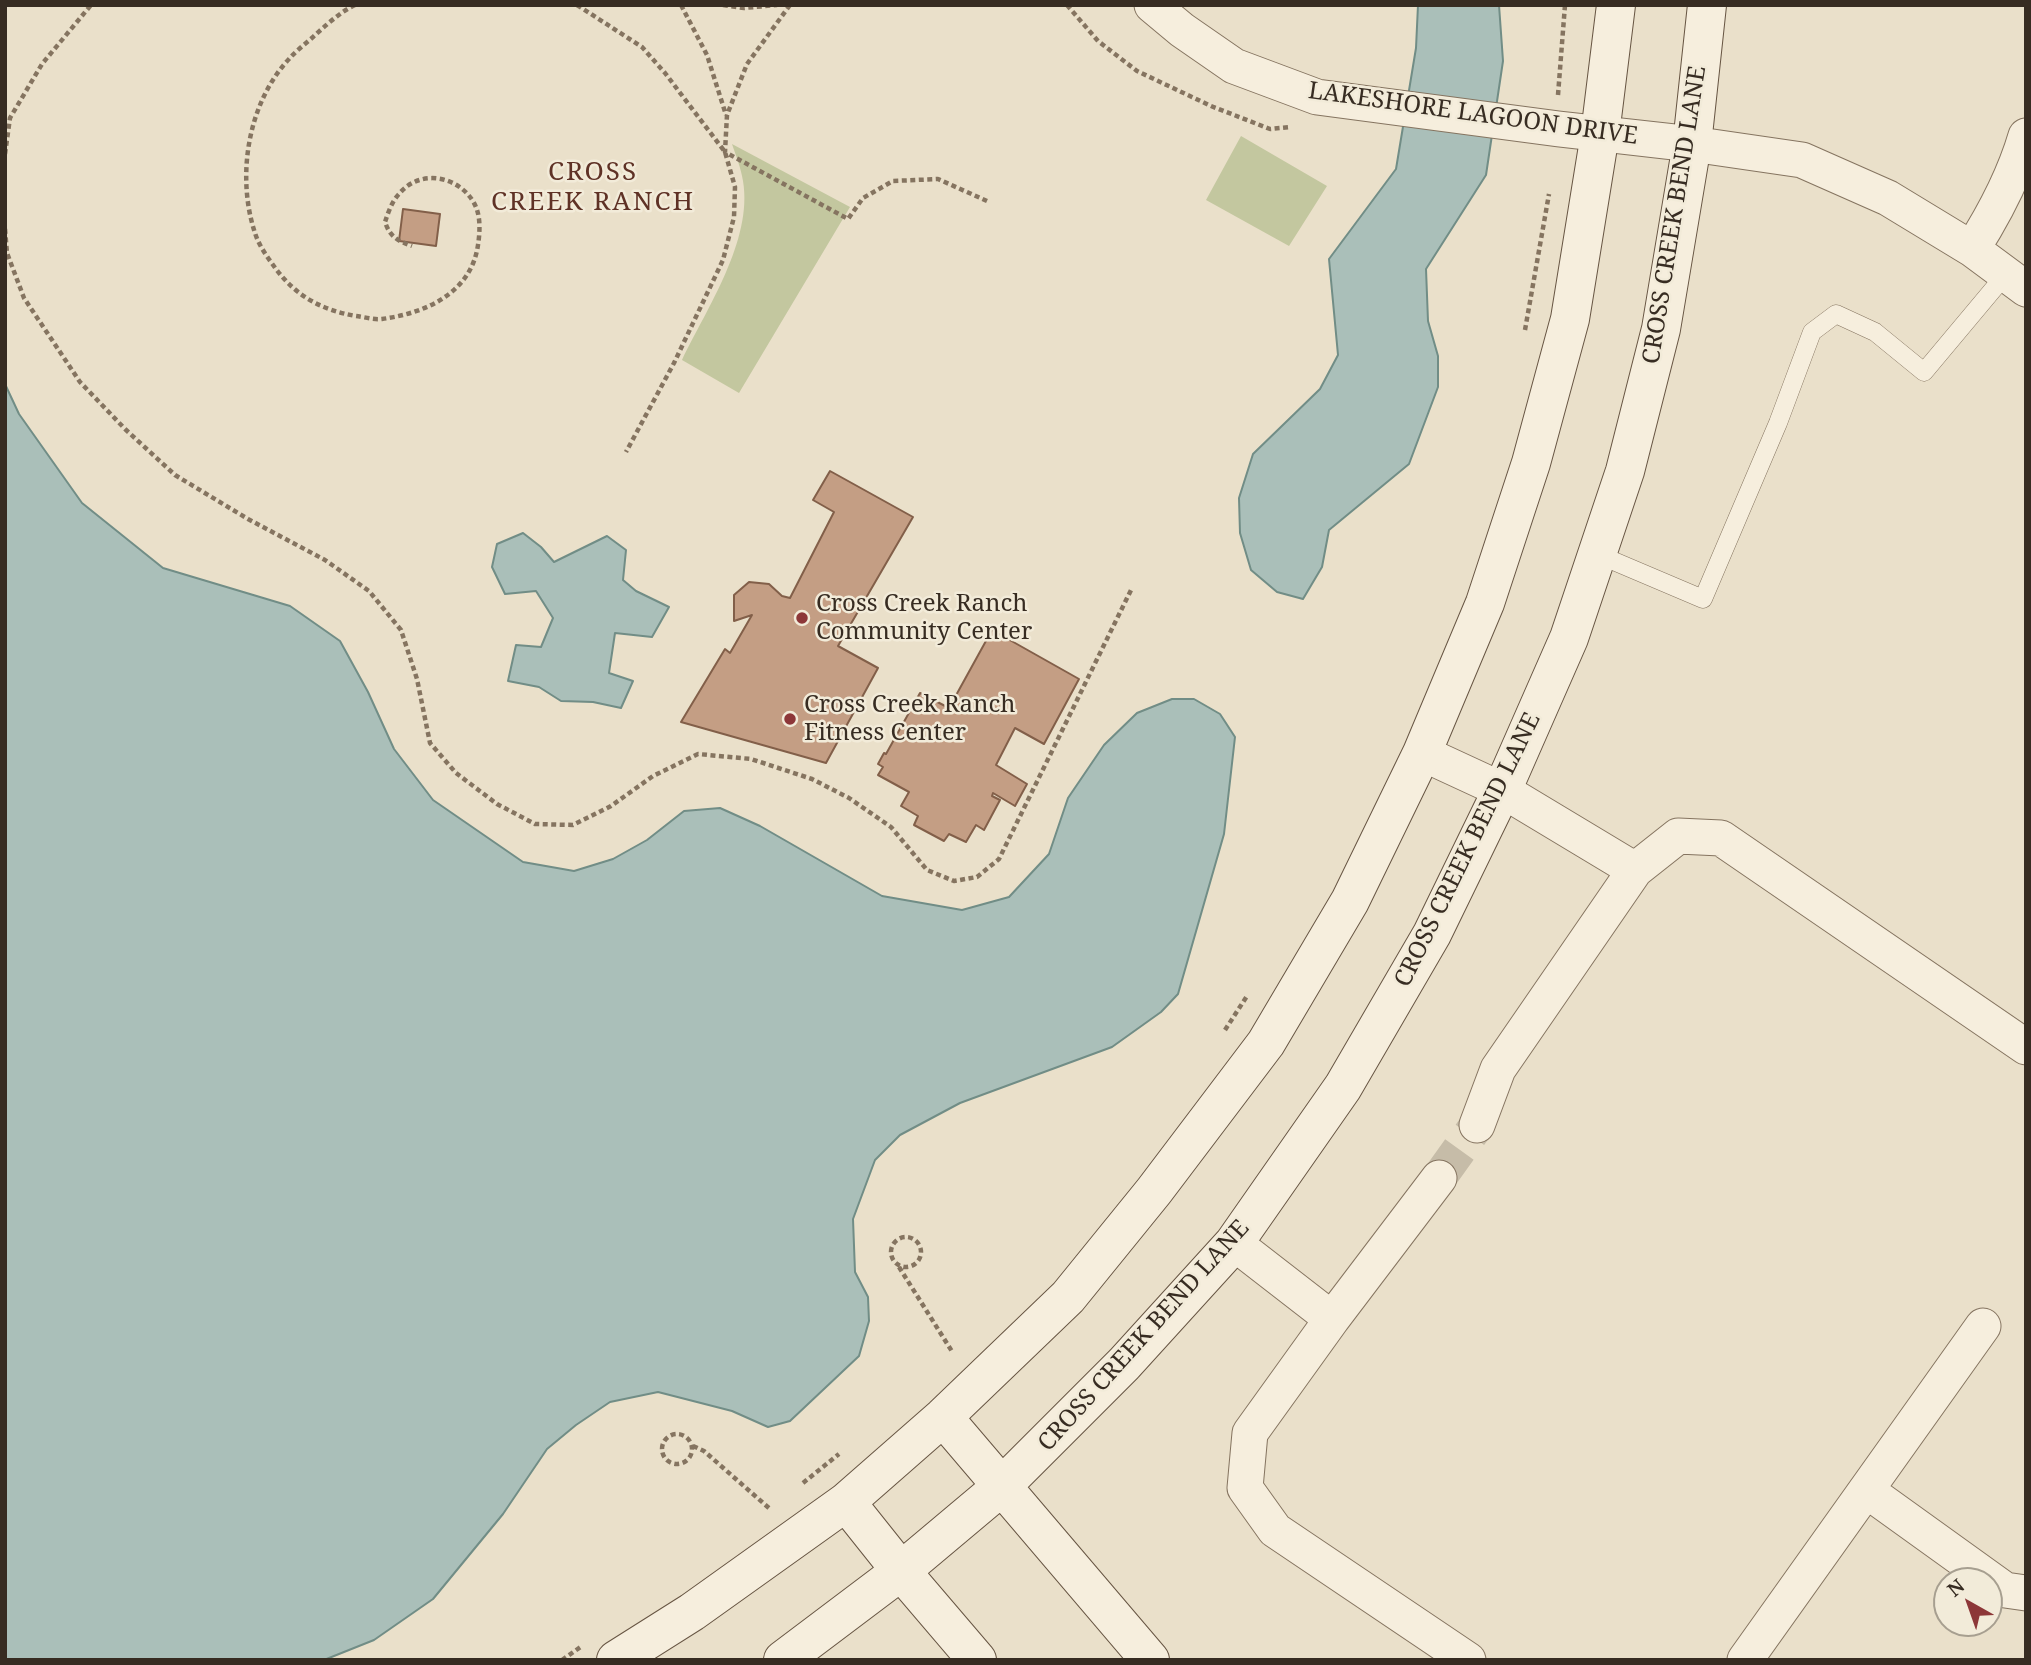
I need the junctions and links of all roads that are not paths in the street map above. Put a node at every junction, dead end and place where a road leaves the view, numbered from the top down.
1 (1152, 5) edge
2 (1616, 5) edge
3 (1707, 5) edge
4 (1600, 134) junction
5 (2026, 136) edge
6 (1692, 144) junction
7 (1972, 249) junction
8 (2016, 281) edge
9 (1597, 554) junction
10 (1422, 754) junction
11 (1502, 790) junction
12 (1635, 870) junction
13 (2026, 1047) edge
14 (1477, 1125) tunnel mouth
15 (1439, 1178) tunnel mouth
16 (1234, 1243) junction
17 (1332, 1319) junction
18 (1983, 1326) dead end
19 (943, 1417) junction
20 (1001, 1487) junction
21 (1866, 1490) junction
22 (846, 1502) junction
23 (901, 1571) junction
24 (2026, 1594) edge
25 (600, 1652) edge
26 (783, 1660) edge
27 (977, 1660) edge
28 (1150, 1660) edge
29 (1468, 1660) edge
30 (1745, 1660) edge

1 - 4 street, LAKESHORE LAGOON DRIVE
2 - 4 main road
3 - 6 main road, CROSS CREEK BEND LANE
4 - 6 street, LAKESHORE LAGOON DRIVE
4 - 10 main road
5 - 7 street
6 - 7 street, LAKESHORE LAGOON DRIVE
6 - 9 main road, CROSS CREEK BEND LANE
7 - 8 street, LAKESHORE LAGOON DRIVE
8 - 9 lane
9 - 11 main road, CROSS CREEK BEND LANE
10 - 11 street
10 - 19 main road
11 - 12 street
11 - 16 main road, CROSS CREEK BEND LANE
12 - 13 street
12 - 14 street
15 - 17 street
16 - 17 street
16 - 20 main road, CROSS CREEK BEND LANE
17 - 29 street
18 - 21 street
19 - 20 main road
19 - 22 main road
20 - 23 main road, CROSS CREEK BEND LANE
20 - 28 main road
21 - 24 street
21 - 30 street
22 - 23 main road
22 - 25 main road
23 - 26 main road, CROSS CREEK BEND LANE
23 - 27 main road

